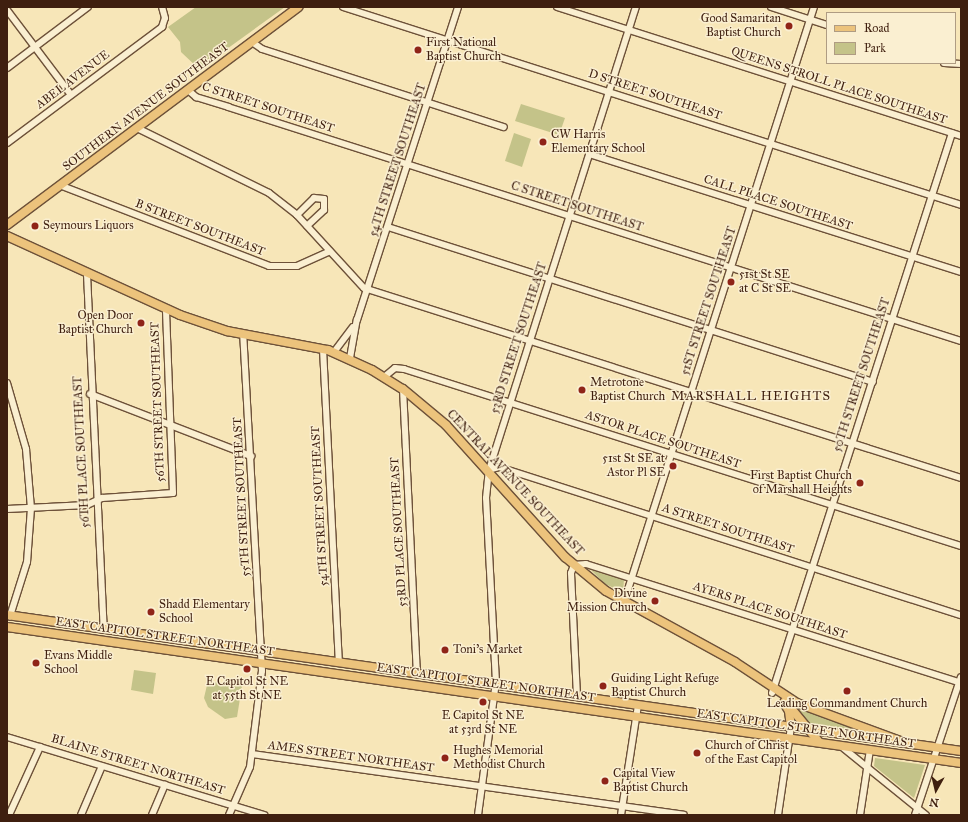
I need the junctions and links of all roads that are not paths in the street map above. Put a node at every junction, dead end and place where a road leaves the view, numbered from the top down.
1 (88, 7) edge
2 (162, 7) edge
3 (298, 7) edge
4 (343, 7) edge
5 (458, 7) edge
6 (557, 7) edge
7 (636, 7) edge
8 (771, 7) edge
9 (814, 7) edge
10 (7, 10) edge
11 (810, 20) junction
12 (826, 25) edge
13 (628, 30) junction
14 (448, 40) junction
15 (252, 42) junction
16 (35, 47) junction
17 (7, 68) edge
18 (790, 82) junction
19 (188, 90) junction
20 (609, 92) junction
21 (71, 95) junction
22 (427, 103) junction
23 (504, 127) dead end
24 (137, 128) junction
25 (952, 133) junction
26 (961, 136) edge
27 (7, 143) edge
28 (770, 144) junction
29 (589, 154) junction
30 (408, 164) junction
31 (62, 186) junction
32 (932, 195) junction
33 (961, 205) edge
34 (751, 206) junction
35 (297, 215) junction
36 (569, 216) junction
37 (7, 225) edge
38 (307, 226) junction
39 (388, 227) junction
40 (7, 236) edge
41 (330, 251) junction
42 (912, 257) junction
43 (731, 268) junction
44 (961, 272) edge
45 (87, 274) junction
46 (549, 278) junction
47 (368, 289) junction
48 (166, 310) junction
49 (892, 319) junction
50 (357, 320) junction
51 (711, 330) junction
52 (243, 335) junction
53 (530, 340) junction
54 (961, 341) edge
55 (323, 349) junction
56 (334, 352) junction
57 (350, 358) junction
58 (384, 377) junction
59 (872, 382) junction
60 (7, 383) edge
61 (403, 389) junction
62 (691, 392) junction
63 (90, 394) junction
64 (510, 402) junction
65 (170, 426) junction
66 (853, 443) junction
67 (671, 454) junction
68 (251, 456) junction
69 (489, 470) junction
70 (961, 478) edge
71 (96, 501) junction
72 (833, 506) junction
73 (31, 508) junction
74 (7, 509) edge
75 (651, 516) junction
76 (961, 546) edge
77 (574, 565) junction
78 (813, 568) junction
79 (632, 578) junction
80 (624, 602) junction
81 (8, 615) edge
82 (961, 615) edge
83 (7, 627) edge
84 (104, 629) junction
85 (794, 630) junction
86 (262, 657) junction
87 (339, 662) junction
88 (418, 674) junction
89 (960, 680) edge
90 (496, 685) junction
91 (773, 691) junction
92 (495, 696) junction
93 (577, 696) junction
94 (781, 699) junction
95 (638, 705) junction
96 (636, 716) junction
97 (791, 726) junction
98 (806, 729) junction
99 (7, 737) edge
100 (789, 738) junction
101 (903, 742) junction
102 (821, 743) junction
103 (841, 746) junction
104 (40, 747) junction
105 (870, 750) junction
106 (961, 751) edge
107 (937, 753) junction
108 (252, 754) junction
109 (961, 763) edge
110 (102, 766) junction
111 (867, 768) junction
112 (165, 785) junction
113 (482, 786) junction
114 (233, 806) junction
115 (622, 806) junction
116 (918, 808) junction
117 (10, 815) edge
118 (81, 815) edge
119 (152, 815) edge
120 (229, 815) edge
121 (264, 815) edge
122 (478, 815) edge
123 (621, 815) edge
124 (684, 815) edge
125 (778, 815) edge
126 (860, 815) edge
127 (915, 815) edge
128 (926, 815) edge

1 - 16 street
2 - 21 street, ABEL AVENUE
3 - 15 main road, SOUTHERN AVENUE SOUTHEAST
4 - 14 street, D STREET SOUTHEAST
5 - 14 street, 54TH STREET SOUTHEAST
6 - 13 street, QUEENS STROLL PLACE SOUTHEAST
7 - 13 street, 53RD STREET SOUTHEAST
8 - 11 street
9 - 11 street, 51ST STREET SOUTHEAST
10 - 16 street
11 - 12 street
11 - 18 street, 51ST STREET SOUTHEAST
13 - 18 street, QUEENS STROLL PLACE SOUTHEAST
13 - 20 street, 53RD STREET SOUTHEAST
14 - 20 street, D STREET SOUTHEAST
14 - 22 street, 54TH STREET SOUTHEAST
15 - 19 main road, SOUTHERN AVENUE SOUTHEAST
15 - 22 street
16 - 17 street
16 - 21 street
18 - 25 street, QUEENS STROLL PLACE SOUTHEAST
18 - 28 street, 51ST STREET SOUTHEAST
19 - 24 main road, SOUTHERN AVENUE SOUTHEAST
19 - 30 street, C STREET SOUTHEAST
20 - 28 street, D STREET SOUTHEAST
20 - 29 street, 53RD STREET SOUTHEAST
21 - 27 street, ABEL AVENUE
22 - 23 street
22 - 30 street, 54TH STREET SOUTHEAST
24 - 31 main road, SOUTHERN AVENUE SOUTHEAST
24 - 35 street
25 - 26 street, QUEENS STROLL PLACE SOUTHEAST
25 - 32 street, 50TH STREET SOUTHEAST
28 - 32 street, D STREET SOUTHEAST
28 - 34 street, 51ST STREET SOUTHEAST
29 - 34 street, CALL PLACE SOUTHEAST
29 - 36 street, 53RD STREET SOUTHEAST
30 - 36 street, C STREET SOUTHEAST
30 - 39 street, 54TH STREET SOUTHEAST
31 - 37 main road, SOUTHERN AVENUE SOUTHEAST
31 - 41 street, B STREET SOUTHEAST
32 - 33 street, D STREET SOUTHEAST
32 - 42 street, 50TH STREET SOUTHEAST
34 - 42 street, CALL PLACE SOUTHEAST
34 - 43 street, 51ST STREET SOUTHEAST
35 - 38 street
35 - 38 street
36 - 43 street, C STREET SOUTHEAST
36 - 46 street, 53RD STREET SOUTHEAST
38 - 41 street
39 - 46 street
39 - 47 street, 54TH STREET SOUTHEAST
40 - 45 main road, CENTRAL AVENUE SOUTHEAST
41 - 47 street
42 - 44 street, CALL PLACE SOUTHEAST
42 - 49 street, 50TH STREET SOUTHEAST
43 - 49 street, C STREET SOUTHEAST
43 - 51 street, 51ST STREET SOUTHEAST
45 - 48 main road, CENTRAL AVENUE SOUTHEAST
45 - 63 street, 56TH PLACE SOUTHEAST
46 - 51 street
46 - 53 street, 53RD STREET SOUTHEAST
47 - 50 street, 54TH STREET SOUTHEAST
47 - 53 street
48 - 52 main road, CENTRAL AVENUE SOUTHEAST
48 - 65 street, 56TH STREET SOUTHEAST
49 - 54 street, C STREET SOUTHEAST
49 - 59 street, 50TH STREET SOUTHEAST
50 - 56 street, 54TH STREET SOUTHEAST
50 - 57 street, 54TH STREET SOUTHEAST
51 - 59 street
51 - 62 street, 51ST STREET SOUTHEAST
52 - 55 main road, CENTRAL AVENUE SOUTHEAST
52 - 68 street, 55TH STREET SOUTHEAST
53 - 62 street
53 - 64 street, 53RD STREET SOUTHEAST
55 - 56 main road, CENTRAL AVENUE SOUTHEAST
55 - 87 street, 54TH STREET SOUTHEAST
56 - 57 main road, CENTRAL AVENUE SOUTHEAST
57 - 58 main road, CENTRAL AVENUE SOUTHEAST
58 - 61 main road, CENTRAL AVENUE SOUTHEAST
58 - 64 street, ASTOR PLACE SOUTHEAST
59 - 66 street, 50TH STREET SOUTHEAST
60 - 73 street
61 - 69 main road, CENTRAL AVENUE SOUTHEAST
61 - 88 street, 53RD PLACE SOUTHEAST
62 - 66 street
62 - 67 street, 51ST STREET SOUTHEAST
63 - 65 street
63 - 71 street, 56TH PLACE SOUTHEAST
64 - 67 street, ASTOR PLACE SOUTHEAST
64 - 69 street, 53RD STREET SOUTHEAST
65 - 68 street
65 - 71 street, 56TH STREET SOUTHEAST
66 - 70 street
66 - 72 street, 50TH STREET SOUTHEAST
67 - 72 street, ASTOR PLACE SOUTHEAST
67 - 75 street, 51ST STREET SOUTHEAST
68 - 86 street, 55TH STREET SOUTHEAST
69 - 75 street, A STREET SOUTHEAST
69 - 77 main road, CENTRAL AVENUE SOUTHEAST
69 - 90 street, 53RD STREET SOUTHEAST
71 - 73 street
71 - 84 street, 56TH PLACE SOUTHEAST
72 - 76 street, ASTOR PLACE SOUTHEAST
72 - 78 street, 50TH STREET SOUTHEAST
73 - 74 street
73 - 81 street
75 - 78 street, A STREET SOUTHEAST
75 - 79 street, 51ST STREET SOUTHEAST
77 - 79 street, AYERS PLACE SOUTHEAST
77 - 80 main road, CENTRAL AVENUE SOUTHEAST
77 - 93 street
78 - 82 street, A STREET SOUTHEAST
78 - 85 street, 50TH STREET SOUTHEAST
79 - 80 street, 51ST STREET SOUTHEAST
79 - 85 street, AYERS PLACE SOUTHEAST
80 - 91 main road, CENTRAL AVENUE SOUTHEAST
81 - 84 main road
83 - 86 main road, EAST CAPITOL STREET NORTHEAST
84 - 86 main road
85 - 89 street, AYERS PLACE SOUTHEAST
85 - 91 street, 50TH STREET SOUTHEAST
86 - 87 main road
86 - 92 main road, EAST CAPITOL STREET NORTHEAST
86 - 108 street, 55TH STREET SOUTHEAST
87 - 88 main road
88 - 90 main road
89 - 107 street
90 - 92 street, 53RD STREET SOUTHEAST
90 - 93 main road
91 - 94 main road
91 - 101 main road, CENTRAL AVENUE SOUTHEAST
92 - 96 main road, EAST CAPITOL STREET NORTHEAST
92 - 113 street, 53RD STREET SOUTHEAST
93 - 95 main road
94 - 97 main road
94 - 98 main road
95 - 96 street
95 - 97 main road
96 - 100 main road, EAST CAPITOL STREET NORTHEAST
96 - 115 street
97 - 98 main road
97 - 100 street
98 - 101 main road
98 - 102 main road
99 - 104 street, BLAINE STREET NORTHEAST
100 - 102 main road, EAST CAPITOL STREET NORTHEAST
100 - 125 street
101 - 107 main road
102 - 103 main road, EAST CAPITOL STREET NORTHEAST
103 - 105 main road, EAST CAPITOL STREET NORTHEAST
103 - 111 street
104 - 110 street, BLAINE STREET NORTHEAST
104 - 117 street
105 - 107 main road, EAST CAPITOL STREET NORTHEAST
105 - 111 street
106 - 107 main road
107 - 109 main road, EAST CAPITOL STREET NORTHEAST
107 - 116 street
108 - 113 street, AMES STREET NORTHEAST
108 - 114 street, 55TH STREET SOUTHEAST
110 - 112 street, BLAINE STREET NORTHEAST
110 - 118 street
111 - 116 street
111 - 126 street
112 - 114 street, BLAINE STREET NORTHEAST
112 - 119 street
113 - 115 street, AMES STREET NORTHEAST
113 - 122 street, 53RD STREET SOUTHEAST
114 - 120 street, 55TH STREET SOUTHEAST
114 - 121 street, BLAINE STREET NORTHEAST
115 - 123 street
115 - 124 street, AMES STREET NORTHEAST
116 - 127 street
116 - 128 street

